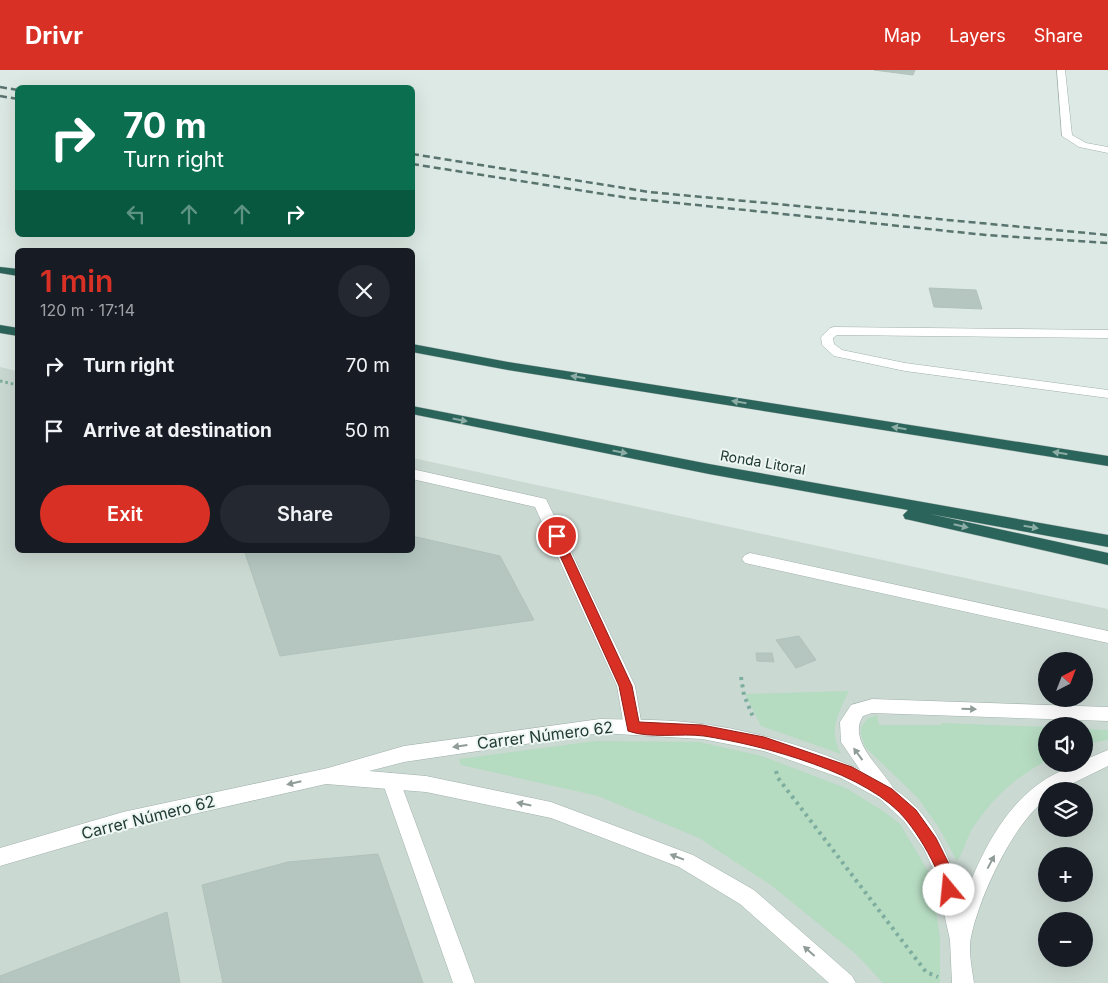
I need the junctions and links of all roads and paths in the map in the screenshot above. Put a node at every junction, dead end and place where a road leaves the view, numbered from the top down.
1 (1061, 70) edge
2 (1108, 150) edge
3 (0, 270) edge
4 (15, 272) edge
5 (0, 329) edge
6 (15, 332) edge
7 (1108, 334) edge
8 (415, 349) edge
9 (0, 381) edge
10 (15, 384) edge
11 (1108, 394) edge
12 (415, 411) edge
13 (1108, 461) edge
14 (709, 469) junction
15 (415, 475) edge
16 (1108, 541) edge
17 (750, 559) dead end
18 (1108, 559) edge
19 (1108, 637) edge
20 (741, 677) dead end
21 (1108, 714) edge
22 (756, 726) dead end
23 (633, 727) junction
24 (1108, 758) edge
25 (772, 762) dead end
26 (326, 776) junction
27 (391, 781) junction
28 (887, 793) junction
29 (0, 857) edge
30 (960, 940) junction
31 (954, 982) edge
32 (464, 983) edge
33 (845, 983) edge

1 - 2 street
3 - 4 highway
5 - 6 highway
7 - 11 street
13 -> 8 highway
9 - 10 path
12 -> 14 highway, Ronda Litoral
14 -> 16 highway, Ronda Litoral
14 -> 18 highway
15 - 23 street
17 - 19 street
20 - 22 path
28 -> 21 street
23 -> 26 street, Carrer Número 62
23 - 28 street, Carrer Número 62
30 -> 24 street, Carrer Número 62
25 - 31 path
26 - 27 street, Carrer Número 62
26 -> 29 street, Carrer Número 62
27 - 32 street
33 -> 27 street, Carrer Número 62
28 - 30 street, Carrer Número 62
30 - 31 street, Carrer Número 62

